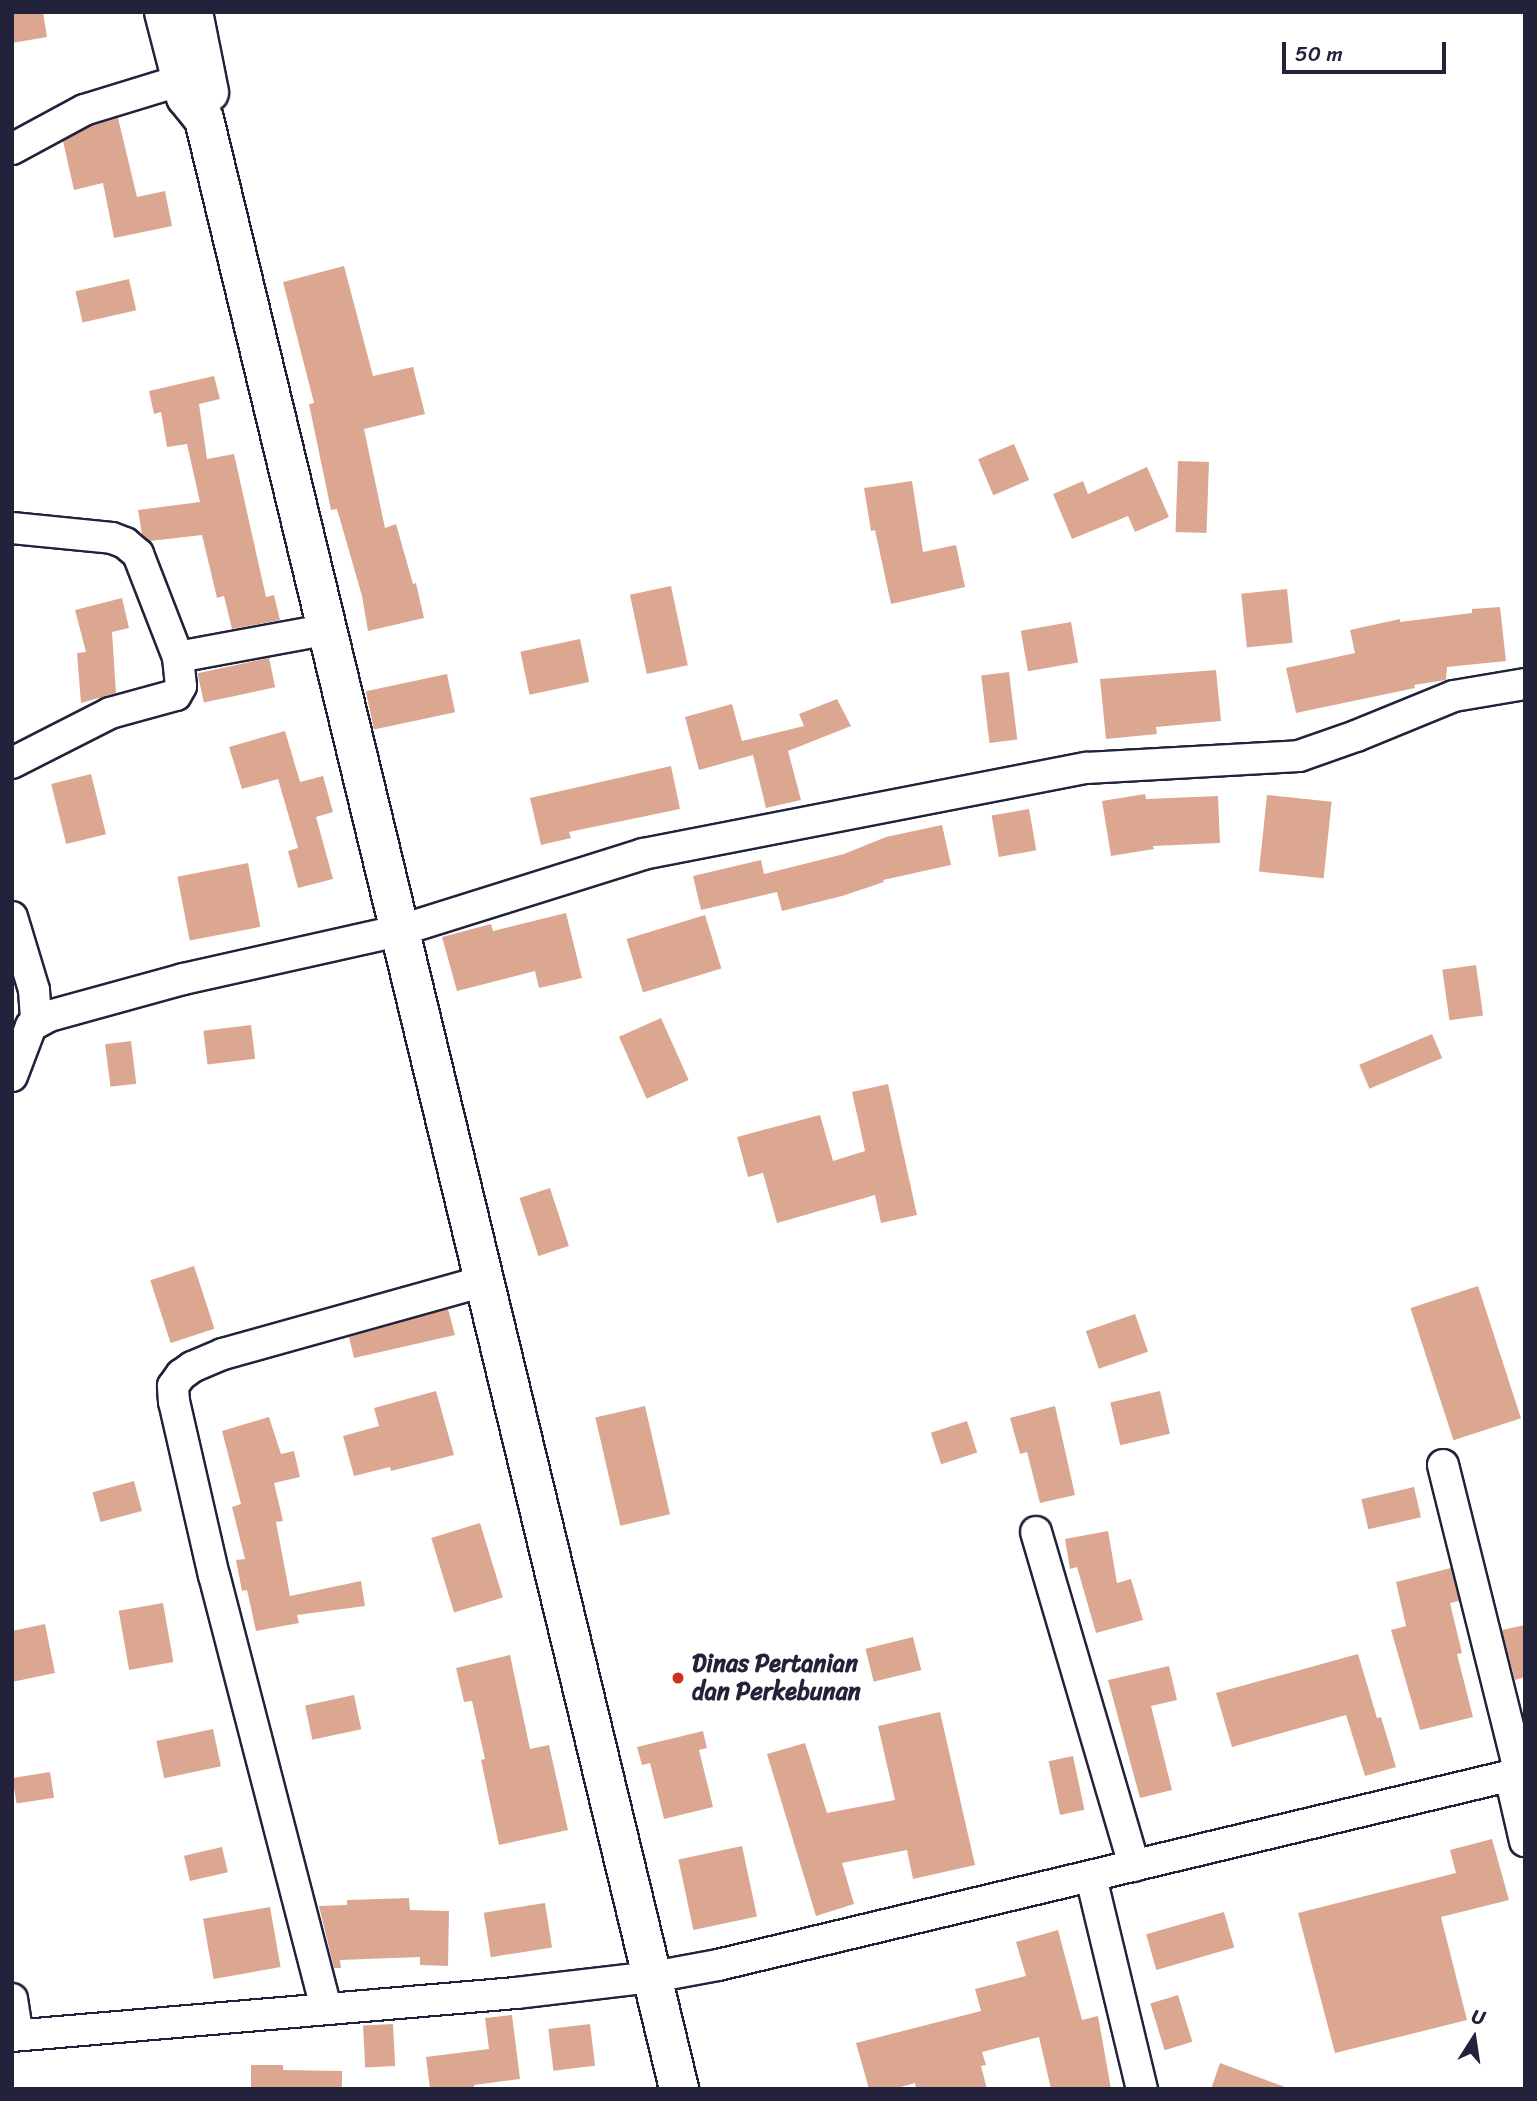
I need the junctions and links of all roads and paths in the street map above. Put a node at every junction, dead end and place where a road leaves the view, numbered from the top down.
1 (164, 12) edge
2 (193, 12) edge
3 (182, 80) junction
4 (204, 119) junction
5 (12, 149) edge
6 (12, 528) edge
7 (328, 629) junction
8 (178, 657) junction
9 (1525, 684) edge
10 (12, 763) edge
11 (12, 917) edge
12 (398, 931) junction
13 (36, 1021) junction
14 (12, 1076) edge
15 (485, 1281) junction
16 (1443, 1465) dead end
17 (1036, 1532) dead end
18 (1518, 1774) edge
19 (1525, 1841) edge
20 (1134, 1866) junction
21 (1091, 1877) junction
22 (653, 1977) junction
23 (12, 1999) edge
24 (326, 2008) junction
25 (15, 2035) edge
26 (680, 2089) edge
27 (1142, 2089) edge

1 - 3 highway
2 - 4 highway
3 - 4 highway
3 - 5 street
4 - 7 highway
6 - 8 street
7 - 8 street
7 - 12 highway
8 - 10 street
9 - 12 street
11 - 13 street
12 - 13 street
12 - 15 highway
13 - 14 street
15 - 22 highway
15 - 24 street
16 - 18 street
17 - 20 street
18 - 19 street
18 - 20 street
20 - 21 street
21 - 22 street
21 - 27 street
22 - 24 street
22 - 26 highway
23 - 25 street
24 - 25 street

